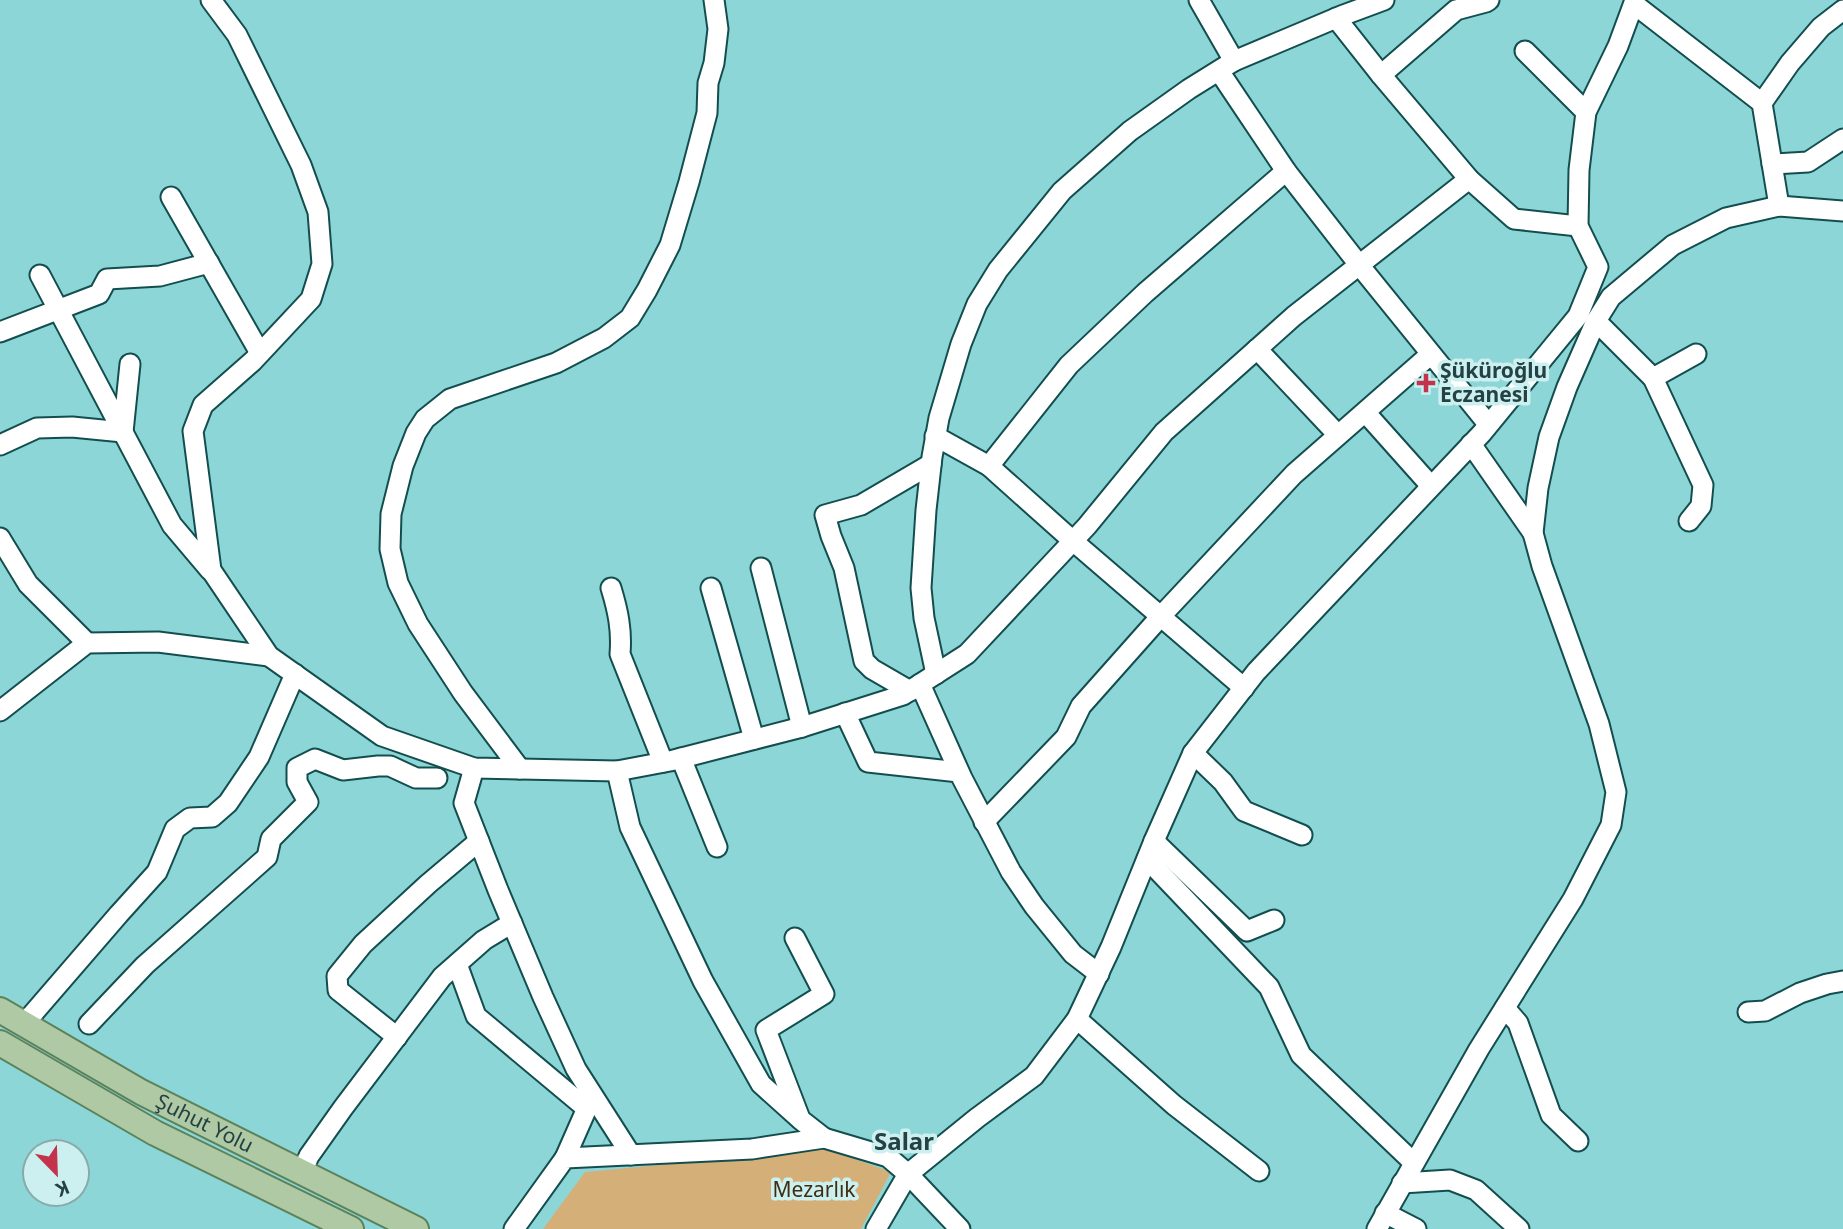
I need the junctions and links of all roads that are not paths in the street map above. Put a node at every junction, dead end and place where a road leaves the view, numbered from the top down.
1 (211, 0) edge
2 (714, 0) edge
3 (1199, 0) edge
4 (1384, 0) edge
5 (1489, 0) edge
6 (1634, 2) edge
7 (1458, 5) edge
8 (1843, 10) edge
9 (1336, 18) junction
10 (1525, 51) dead end
11 (1227, 66) junction
12 (1381, 75) junction
13 (1762, 103) junction
14 (1586, 112) junction
15 (1843, 139) edge
16 (1772, 164) junction
17 (1286, 171) junction
18 (1469, 179) junction
19 (171, 197) dead end
20 (1779, 206) junction
21 (1843, 211) edge
22 (1578, 226) junction
23 (209, 263) junction
24 (1360, 265) junction
25 (40, 275) dead end
26 (58, 309) junction
27 (1596, 321) junction
28 (0, 332) edge
29 (1257, 349) junction
30 (260, 353) junction
31 (1431, 354) junction
32 (1696, 354) dead end
33 (131, 364) dead end
34 (1653, 379) junction
35 (1364, 412) junction
36 (1488, 424) junction
37 (123, 432) junction
38 (1338, 435) junction
39 (935, 436) junction
40 (1471, 444) junction
41 (0, 445) edge
42 (931, 464) junction
43 (989, 466) junction
44 (1431, 486) junction
45 (1689, 520) dead end
46 (1533, 533) junction
47 (0, 538) edge
48 (1073, 541) junction
49 (761, 568) dead end
50 (211, 570) junction
51 (711, 588) dead end
52 (611, 589) dead end
53 (1161, 617) junction
54 (87, 643) junction
55 (269, 656) junction
56 (295, 674) junction
57 (922, 683) junction
58 (1244, 688) junction
59 (0, 711) edge
60 (845, 713) junction
61 (802, 727) junction
62 (754, 739) junction
63 (398, 741) junction
64 (1193, 753) junction
65 (672, 760) junction
66 (474, 768) junction
67 (520, 769) junction
68 (617, 771) junction
69 (959, 772) junction
70 (437, 778) junction
71 (464, 803) junction
72 (984, 822) junction
73 (1302, 835) dead end
74 (480, 841) junction
75 (717, 847) dead end
76 (1150, 850) junction
77 (1274, 920) dead end
78 (512, 923) junction
79 (795, 938) dead end
80 (457, 964) junction
81 (1099, 974) junction
82 (1843, 981) edge
83 (1505, 1007) junction
84 (0, 1010) edge
85 (1748, 1012) dead end
86 (1077, 1019) junction
87 (24, 1024) junction
88 (89, 1024) dead end
89 (397, 1037) junction
90 (0, 1043) edge
91 (590, 1102) junction
92 (801, 1120) junction
93 (824, 1138) junction
94 (1578, 1142) dead end
95 (631, 1155) junction
96 (565, 1158) junction
97 (1414, 1163) junction
98 (1259, 1171) dead end
99 (302, 1172) junction
100 (908, 1174) junction
101 (1402, 1183) junction
102 (1381, 1221) edge
103 (351, 1229) edge
104 (416, 1229) edge
105 (513, 1229) edge
106 (876, 1229) edge
107 (960, 1229) edge
108 (1416, 1229) edge
109 (1519, 1229) edge

1 - 30 street
2 - 67 street
3 - 11 street
4 - 9 street
5 - 7 street
6 - 13 street
6 - 14 street
7 - 12 street
8 - 13 street
9 - 11 street
9 - 12 street
10 - 14 street
11 - 17 street
11 - 39 street
12 - 18 street
13 - 16 street
14 - 22 street
15 - 16 street
16 - 20 street
17 - 24 street
17 - 43 street
18 - 22 street
18 - 24 street
19 - 23 street
20 - 21 street
20 - 27 street
22 - 36 street
23 - 26 street
23 - 30 street
24 - 29 street
24 - 31 street
25 - 26 street
26 - 28 street
26 - 37 street
27 - 34 street
27 - 46 street
29 - 38 street
29 - 48 street
30 - 50 street
31 - 35 street
31 - 36 street
32 - 34 street
33 - 37 street
34 - 45 street
35 - 38 street
35 - 44 street
36 - 40 street
37 - 41 street
37 - 50 street
38 - 53 street
39 - 42 street
39 - 43 street
40 - 44 street
40 - 46 street
42 - 57 street
42 - 57 street
43 - 48 street
44 - 58 street
46 - 83 street
47 - 54 street
48 - 53 street
48 - 57 street
49 - 61 street
50 - 55 street
51 - 62 street
52 - 65 street
53 - 58 street
53 - 72 street
54 - 55 street
54 - 59 street
55 - 56 street
56 - 63 street
56 - 87 street
57 - 60 street
57 - 69 street
58 - 64 street
60 - 61 street
60 - 69 street
61 - 62 street
62 - 65 street
63 - 66 street
63 - 70 street
64 - 73 street
64 - 76 street
65 - 68 street
65 - 75 street
66 - 67 street
66 - 71 street
67 - 68 street
68 - 92 street
69 - 72 street
70 - 71 street
70 - 88 street
71 - 74 street
72 - 81 street
74 - 78 street
74 - 89 street
76 - 77 street
76 - 81 street
76 - 97 street
78 - 80 street
78 - 91 street
79 - 92 street
80 - 89 street
80 - 91 street
81 - 86 street
82 - 85 street
83 - 94 street
83 - 97 street
84 - 87 main road, Şuhut Yolu
86 - 98 street
86 - 100 street
87 - 99 main road, Şuhut Yolu
89 - 99 street
90 - 103 main road, Şuhut Yolu
91 - 95 street
91 - 96 street
92 - 93 street
93 - 95 street
93 - 100 street
95 - 96 street
96 - 105 street
97 - 101 street
99 - 104 main road, Şuhut Yolu
100 - 106 street
100 - 107 street
101 - 102 street
101 - 109 street
102 - 108 street

